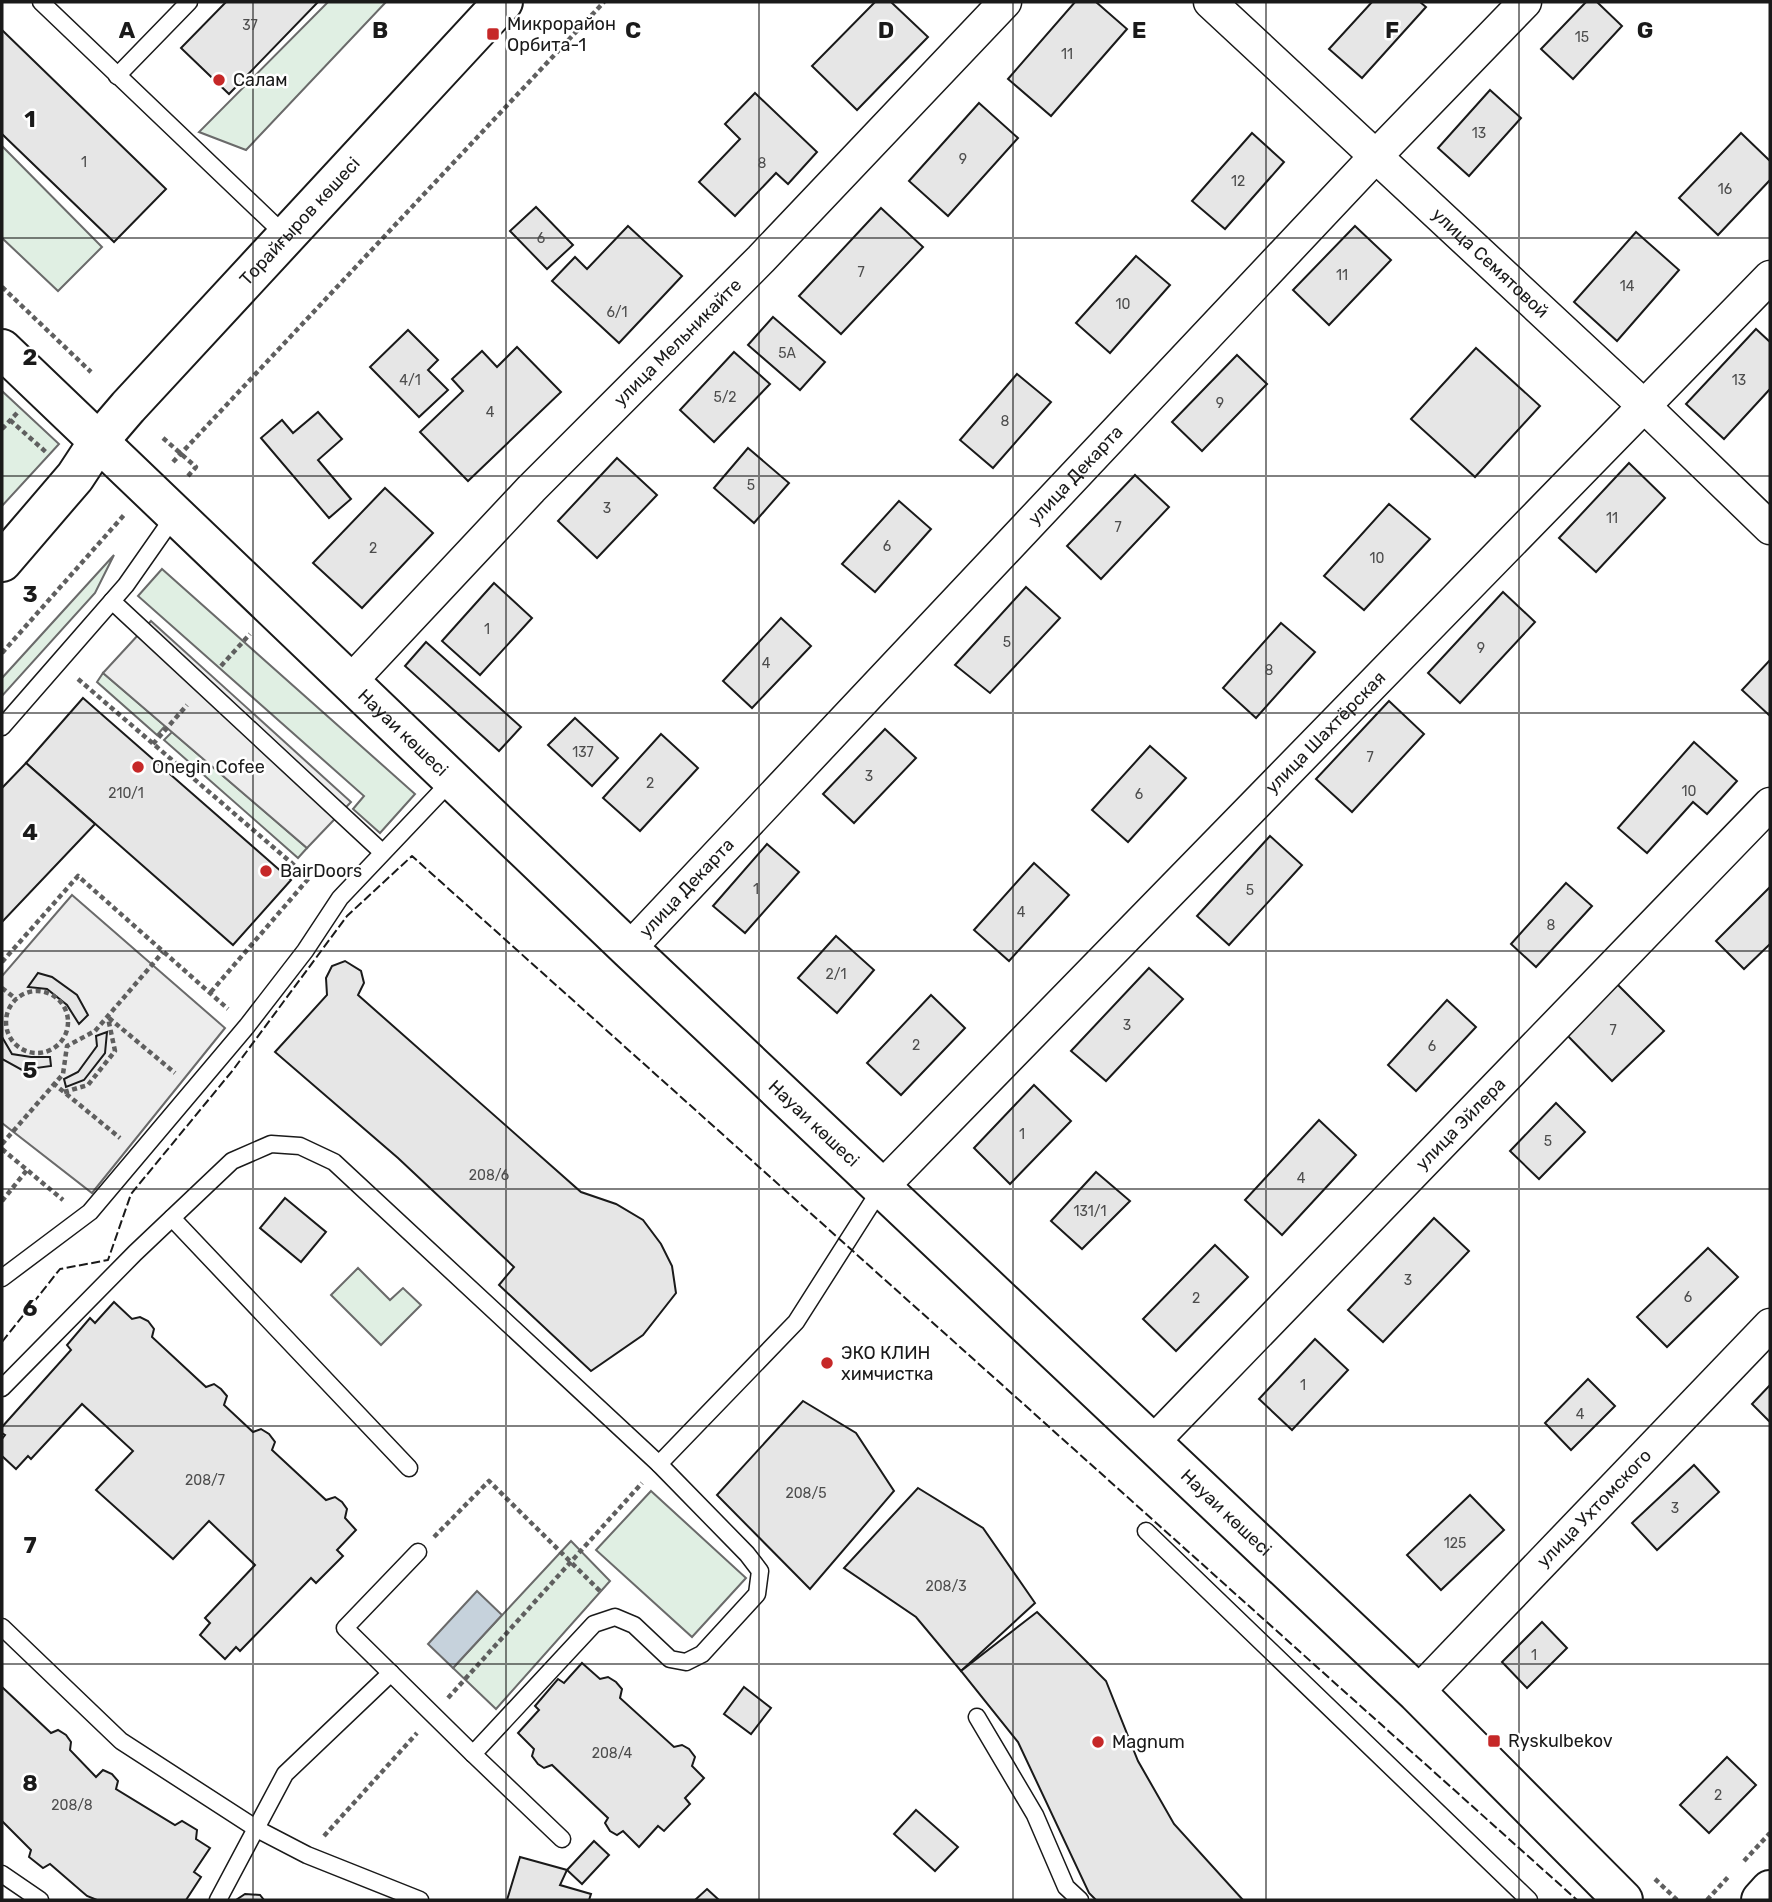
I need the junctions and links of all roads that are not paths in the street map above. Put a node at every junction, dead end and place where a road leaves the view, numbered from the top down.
1 (41, 2) edge
2 (189, 2) edge
3 (503, 2) edge
4 (1005, 2) edge
5 (1210, 2) edge
6 (1525, 2) edge
7 (117, 76) junction
8 (1375, 157) junction
9 (286, 236) junction
10 (1770, 277) edge
11 (2, 349) edge
12 (1644, 406) junction
13 (98, 442) junction
14 (175, 514) junction
15 (1770, 528) edge
16 (2, 562) edge
17 (112, 601) junction
18 (350, 682) junction
19 (2, 727) edge
20 (452, 780) junction
21 (1770, 804) edge
22 (382, 852) junction
23 (629, 949) junction
24 (882, 1187) junction
25 (172, 1218) junction
26 (2, 1278) edge
27 (1770, 1325) edge
28 (2, 1388) edge
29 (1152, 1443) junction
30 (659, 1464) junction
31 (409, 1468) dead end
32 (1146, 1531) dead end
33 (418, 1552) road end
34 (2, 1627) edge
35 (391, 1673) junction
36 (1417, 1693) junction
37 (977, 1717) dead end
38 (473, 1754) junction
39 (257, 1829) junction
40 (562, 1839) dead end
41 (2, 1874) edge
42 (1066, 1887) junction
43 (1770, 1890) edge
44 (1610, 1896) edge
45 (40, 1900) edge
46 (218, 1900) edge
47 (420, 1900) edge
48 (1054, 1900) edge
49 (1080, 1900) edge
50 (1529, 1900) edge
51 (1761, 1900) edge

1 - 7 lane
2 - 7 lane
3 - 9 street, Торайғыров көшесі
4 - 18 street, улица Мельникайте
5 - 8 street, улица Семятовой
6 - 8 street, улица Декарта
7 - 9 lane
8 - 12 street, улица Семятовой
8 - 23 street, улица Декарта
9 - 13 street, Торайғыров көшесі
10 - 12 street, улица Шахтёрская
11 - 13 street, Науаи көшесі
12 - 15 street, улица Семятовой
12 - 24 street, улица Шахтёрская
13 - 14 street, Науаи көшесі
13 - 16 street, Торайғыров көшесі
14 - 17 lane
14 - 18 street, Науаи көшесі
17 - 19 lane
17 - 22 lane
18 - 20 street, Науаи көшесі
20 - 22 lane
20 - 23 street, Науаи көшесі
21 - 29 street, улица Эйлера
22 - 26 lane
23 - 24 street, Науаи көшесі
24 - 29 street, Науаи көшесі
24 - 30 lane
25 - 28 lane
25 - 30 lane
25 - 31 lane
27 - 36 street, улица Ухтомского
29 - 36 street, Науаи көшесі
30 - 38 lane
32 - 50 lane
33 - 35 lane
34 - 39 lane
35 - 38 lane
35 - 39 lane
36 - 44 street, Науаи көшесі
37 - 42 lane
38 - 40 lane
39 - 46 lane
39 - 47 lane
41 - 45 lane
42 - 48 lane
42 - 49 lane
43 - 51 street

